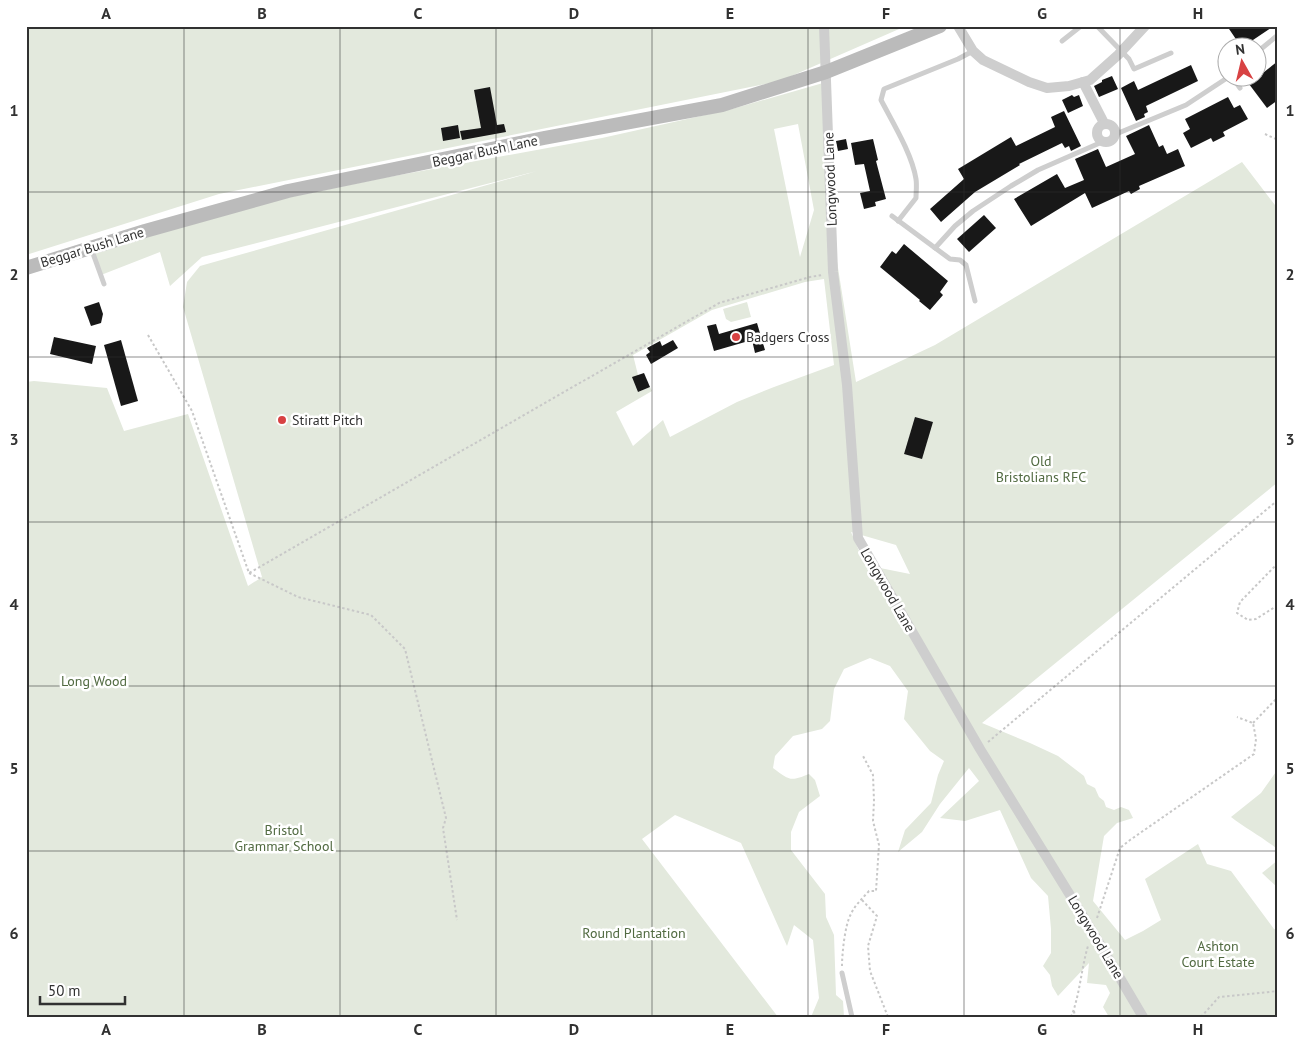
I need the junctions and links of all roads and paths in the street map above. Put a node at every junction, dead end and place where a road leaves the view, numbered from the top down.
1 (824, 26) edge
2 (940, 26) edge
3 (958, 26) edge
4 (1081, 26) edge
5 (1097, 26) edge
6 (1145, 26) edge
7 (1278, 35) edge
8 (1062, 41) dead end
9 (1266, 45) edge
10 (973, 51) junction
11 (1122, 51) junction
12 (1171, 53) dead end
13 (826, 72) junction
14 (1083, 82) junction
15 (1216, 85) edge
16 (1104, 123) junction
17 (1116, 134) junction
18 (1265, 134) dead end
19 (1278, 140) edge
20 (1102, 142) junction
21 (892, 216) dead end
22 (898, 220) junction
23 (91, 248) junction
24 (935, 248) junction
25 (26, 268) edge
26 (833, 272) junction
27 (104, 284) dead end
28 (975, 301) dead end
29 (148, 335) dead end
30 (1278, 500) edge
31 (1278, 563) edge
32 (249, 573) junction
33 (1278, 605) edge
34 (1278, 697) edge
35 (1237, 717) dead end
36 (1253, 723) junction
37 (980, 749) junction
38 (862, 754) dead end
39 (861, 900) junction
40 (457, 920) dead end
41 (1091, 922) junction
42 (1090, 940) dead end
43 (842, 973) joint
44 (1278, 991) edge
45 (1074, 1008) junction
46 (852, 1017) edge
47 (888, 1017) edge
48 (1070, 1017) edge
49 (1075, 1017) edge
50 (1143, 1017) edge
51 (1201, 1017) edge

1 - 13 street, Longwood Lane
2 - 13 main road, Beggar Bush Lane
3 - 10 street
4 - 8 lane
5 - 11 lane
6 - 11 street
7 - 9 lane
10 - 14 street
10 - 22 lane
11 - 12 lane
11 - 14 street
13 - 23 main road, Beggar Bush Lane
13 - 26 street, Longwood Lane
14 - 16 street
15 - 17 lane
16 - 17 street
16 - 20 street
17 - 20 street
18 - 19 path
20 - 24 lane
21 - 22 lane
22 - 24 lane
23 - 25 main road, Beggar Bush Lane
23 - 27 lane
24 - 28 lane
26 - 32 path
26 - 37 street, Longwood Lane
29 - 32 path
30 - 37 path
31 - 33 path
32 - 40 path
34 - 36 path
35 - 36 path
36 - 41 path
37 - 41 street, Longwood Lane
38 - 39 path
39 - 43 path
39 - 47 path
41 - 50 street, Longwood Lane, bridge
42 - 45 path
43 - 46 lane
44 - 51 path
45 - 48 path
45 - 49 path

